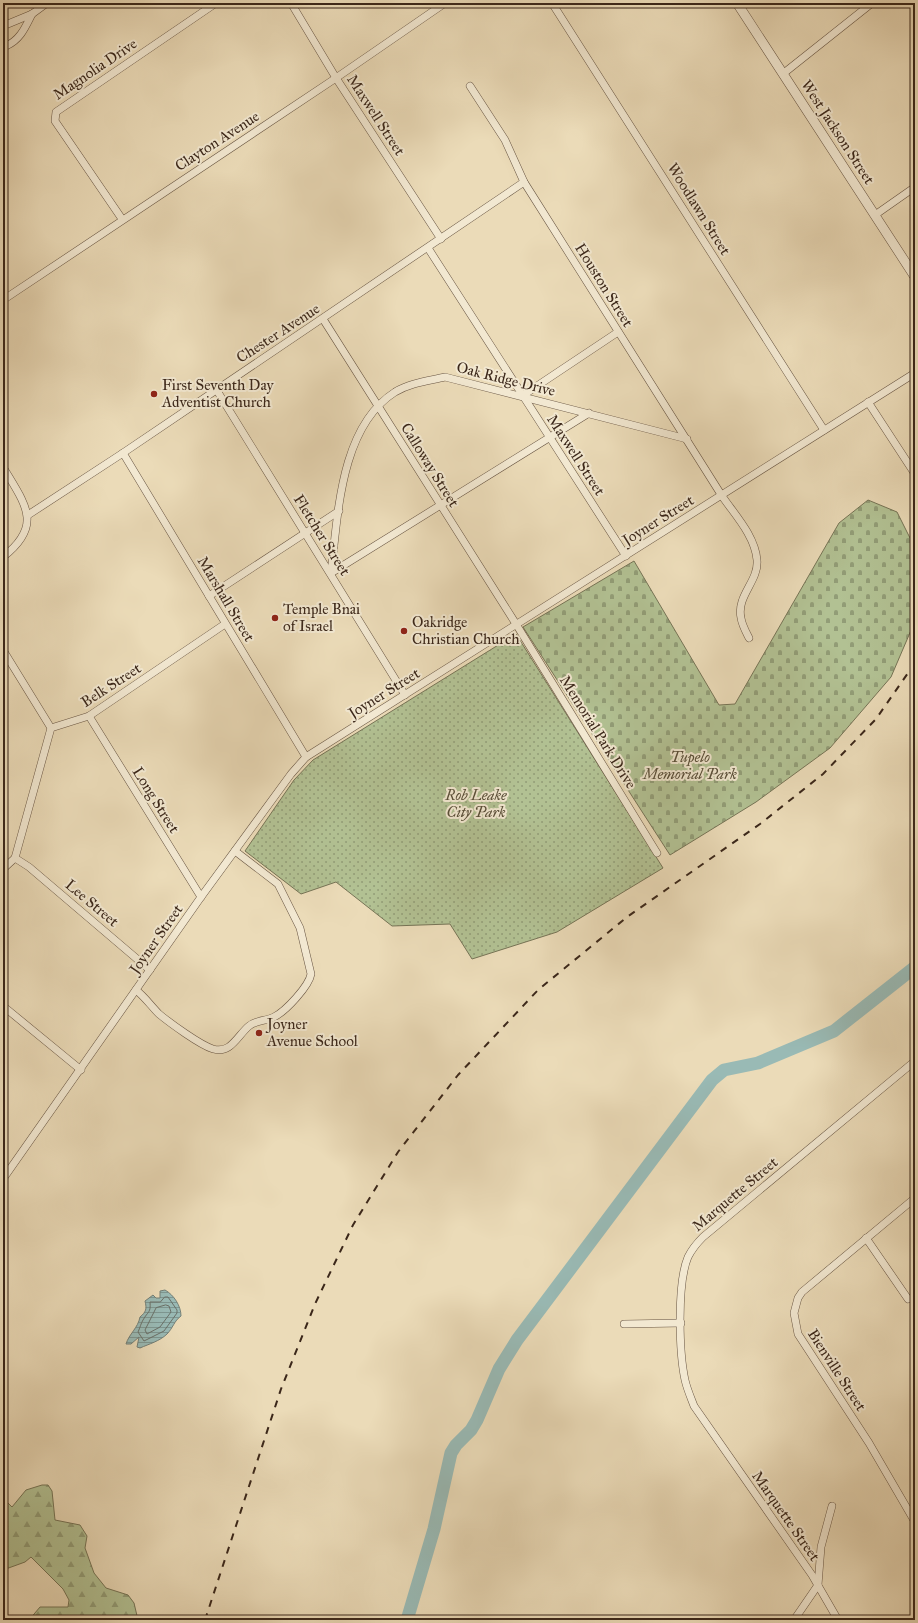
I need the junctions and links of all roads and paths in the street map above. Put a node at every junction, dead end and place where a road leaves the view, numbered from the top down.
1 (47, 3) edge
2 (216, 3) edge
3 (291, 3) edge
4 (445, 3) edge
5 (552, 3) edge
6 (737, 3) edge
7 (872, 3) edge
8 (32, 14) junction
9 (3, 26) edge
10 (3, 45) edge
11 (784, 73) junction
12 (336, 78) junction
13 (470, 86) dead end
14 (524, 182) junction
15 (915, 187) edge
16 (875, 215) junction
17 (122, 219) junction
18 (441, 239) junction
19 (428, 248) junction
20 (915, 277) edge
21 (3, 300) edge
22 (322, 319) junction
23 (618, 332) junction
24 (915, 372) edge
25 (216, 389) junction
26 (522, 396) junction
27 (868, 402) junction
28 (378, 406) junction
29 (589, 413) junction
30 (824, 430) junction
31 (550, 438) junction
32 (687, 439) junction
33 (123, 453) junction
34 (3, 467) edge
35 (915, 474) edge
36 (722, 496) junction
37 (441, 505) junction
38 (339, 511) junction
39 (28, 515) junction
40 (306, 534) junction
41 (626, 556) junction
42 (3, 557) edge
43 (331, 573) junction
44 (210, 596) junction
45 (225, 624) junction
46 (516, 624) junction
47 (749, 638) dead end
48 (3, 650) edge
49 (405, 695) junction
50 (89, 716) junction
51 (51, 728) junction
52 (306, 757) junction
53 (235, 851) junction
54 (658, 853) dead end
55 (16, 858) junction
56 (3, 869) edge
57 (201, 898) junction
58 (150, 970) junction
59 (136, 990) junction
60 (3, 1006) edge
61 (915, 1061) edge
62 (81, 1070) junction
63 (3, 1179) edge
64 (915, 1198) edge
65 (866, 1238) junction
66 (908, 1299) dead end
67 (681, 1323) junction
68 (624, 1324) dead end
69 (832, 1506) dead end
70 (915, 1522) edge
71 (818, 1584) junction
72 (794, 1620) edge
73 (838, 1620) edge

1 - 8 street
2 - 17 street, Magnolia Drive
3 - 12 street, Maxwell Street
4 - 12 street, Clayton Avenue
5 - 30 street, Woodlawn Street
6 - 11 street, West Jackson Street
7 - 11 street
8 - 9 street
8 - 10 street
11 - 16 street, West Jackson Street
12 - 17 street, Clayton Avenue
12 - 18 street, Maxwell Street
13 - 14 street, Houston Street
14 - 18 street, Chester Avenue
14 - 23 street, Houston Street
15 - 16 street
16 - 20 street, West Jackson Street
17 - 21 street, Clayton Avenue
18 - 19 street, Chester Avenue
19 - 22 street, Chester Avenue
19 - 26 street, Maxwell Street
22 - 25 street, Chester Avenue
22 - 28 street, Calloway Street
23 - 26 street
23 - 32 street, Houston Street
24 - 27 street, Joyner Street
25 - 33 street, Chester Avenue
25 - 40 street, Fletcher Street
26 - 28 street, Oak Ridge Drive
26 - 29 street, Oak Ridge Drive
26 - 31 street, Maxwell Street
27 - 30 street, Joyner Street
27 - 35 street
28 - 37 street, Calloway Street
28 - 38 street, Oak Ridge Drive
29 - 31 street
29 - 32 street, Oak Ridge Drive
30 - 36 street, Joyner Street
31 - 37 street
31 - 41 street, Maxwell Street
32 - 36 street, Houston Street
33 - 39 street, Chester Avenue
33 - 44 street, Marshall Street
34 - 39 street
36 - 41 street, Joyner Street
36 - 47 street, Houston Street
37 - 43 street
37 - 46 street, Calloway Street
38 - 40 street
38 - 43 street, Oak Ridge Drive
39 - 42 street
40 - 43 street, Fletcher Street
40 - 44 street
41 - 46 street, Joyner Street
43 - 49 street, Fletcher Street
44 - 45 street, Marshall Street
45 - 50 street, Belk Street
45 - 52 street, Marshall Street
46 - 49 street, Joyner Street
46 - 54 street, Memorial Park Drive
48 - 51 street
49 - 52 street, Joyner Street
50 - 51 street, Belk Street
50 - 57 street, Long Street
51 - 55 street
52 - 53 street, Joyner Street
53 - 57 street, Joyner Street
53 - 59 street
55 - 56 street
55 - 58 street, Lee Street
57 - 58 street, Joyner Street
58 - 59 street, Joyner Street
59 - 62 street, Joyner Street
60 - 62 street
61 - 67 street, Marquette Street
62 - 63 street, Joyner Street
64 - 65 street, Bienville Street
65 - 66 street
65 - 70 street, Bienville Street
67 - 68 street
67 - 71 street, Marquette Street
69 - 71 street
71 - 72 street
71 - 73 street, Marquette Street

